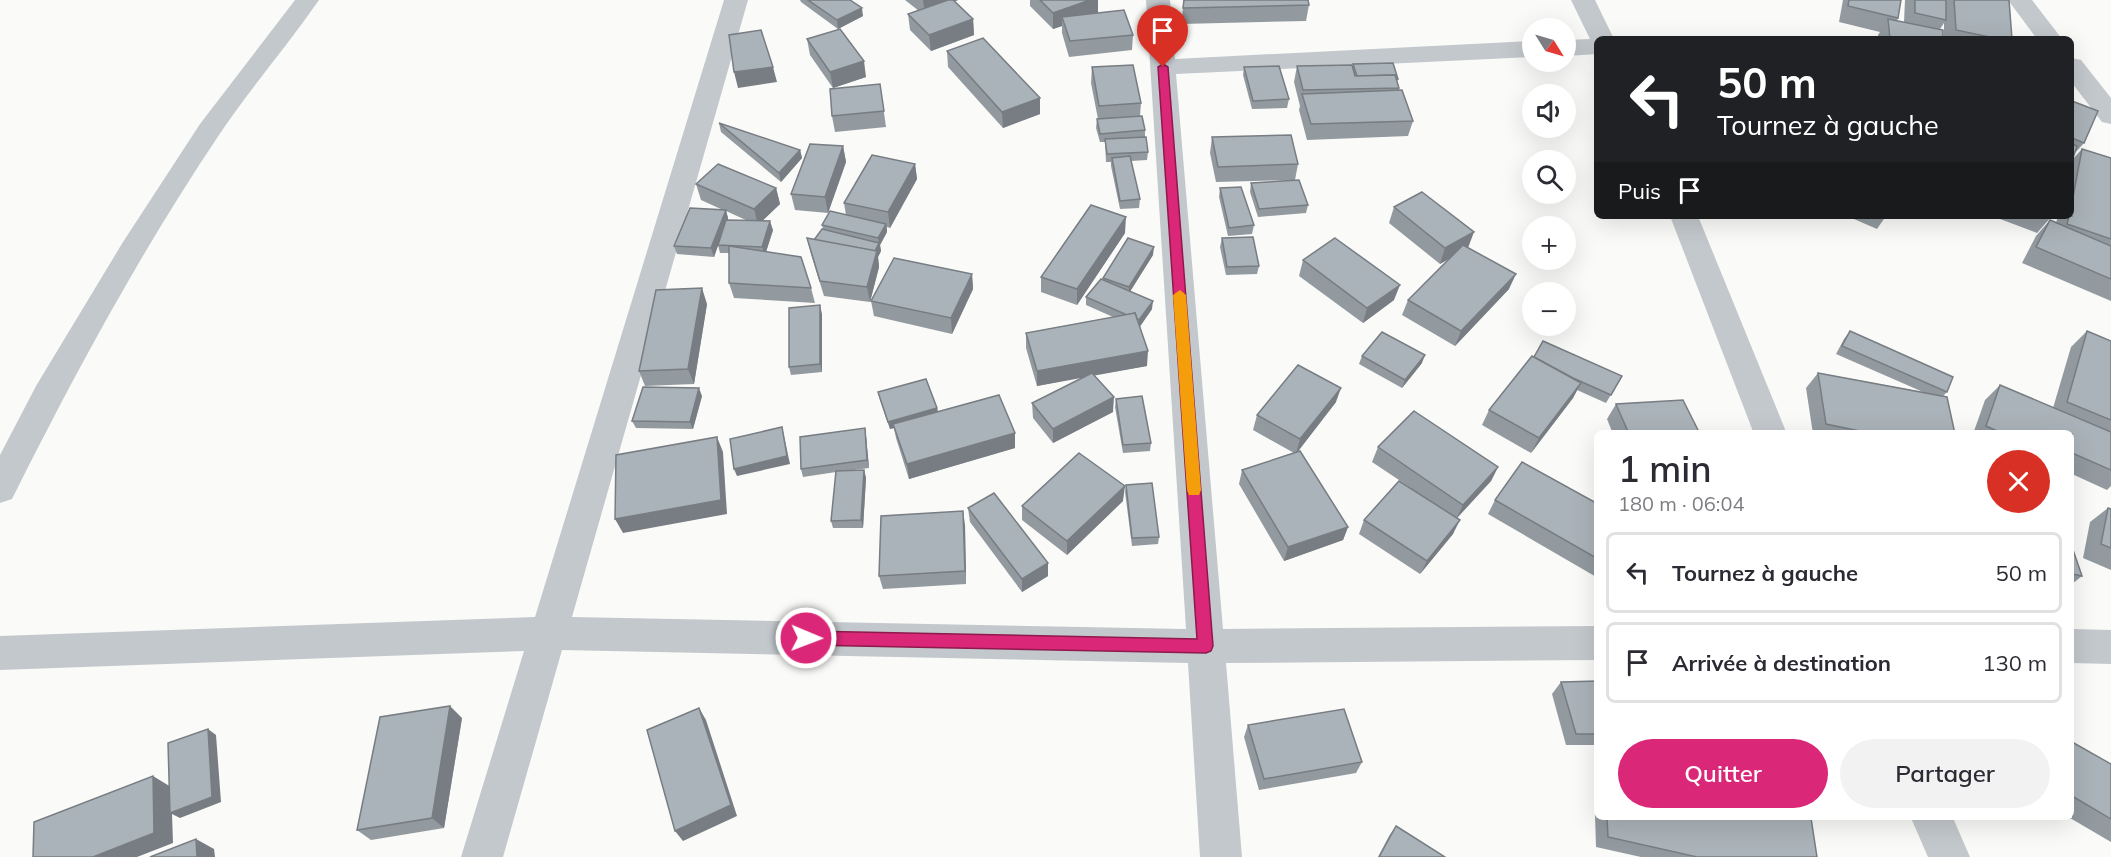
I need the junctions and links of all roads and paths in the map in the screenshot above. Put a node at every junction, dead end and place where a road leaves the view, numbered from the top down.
1 (307, 0) edge
2 (736, 0) edge
3 (1158, 0) edge
4 (1583, 0) edge
5 (2020, 0) edge
6 (1601, 36) edge
7 (2048, 36) edge
8 (1594, 46) edge
9 (1576, 47) edge
10 (1522, 50) edge
11 (1163, 67) junction
12 (2074, 69) edge
13 (2111, 116) edge
14 (1685, 219) edge
15 (1769, 430) edge
16 (0, 489) edge
17 (547, 633) junction
18 (1594, 643) edge
19 (1206, 646) junction
20 (2074, 646) edge
21 (2111, 647) edge
22 (0, 653) edge
23 (1933, 820) edge
24 (482, 857) edge
25 (1221, 857) edge
26 (1949, 857) edge

1 - 16 street
2 - 17 street
3 - 11 street
4 - 6 street
5 - 7 street
8 - 9 street
10 - 11 street
11 - 19 street
12 - 13 street
14 - 15 street
17 - 19 street
17 - 22 street
17 - 24 street
18 - 19 street
19 - 25 street
20 - 21 street
23 - 26 street

